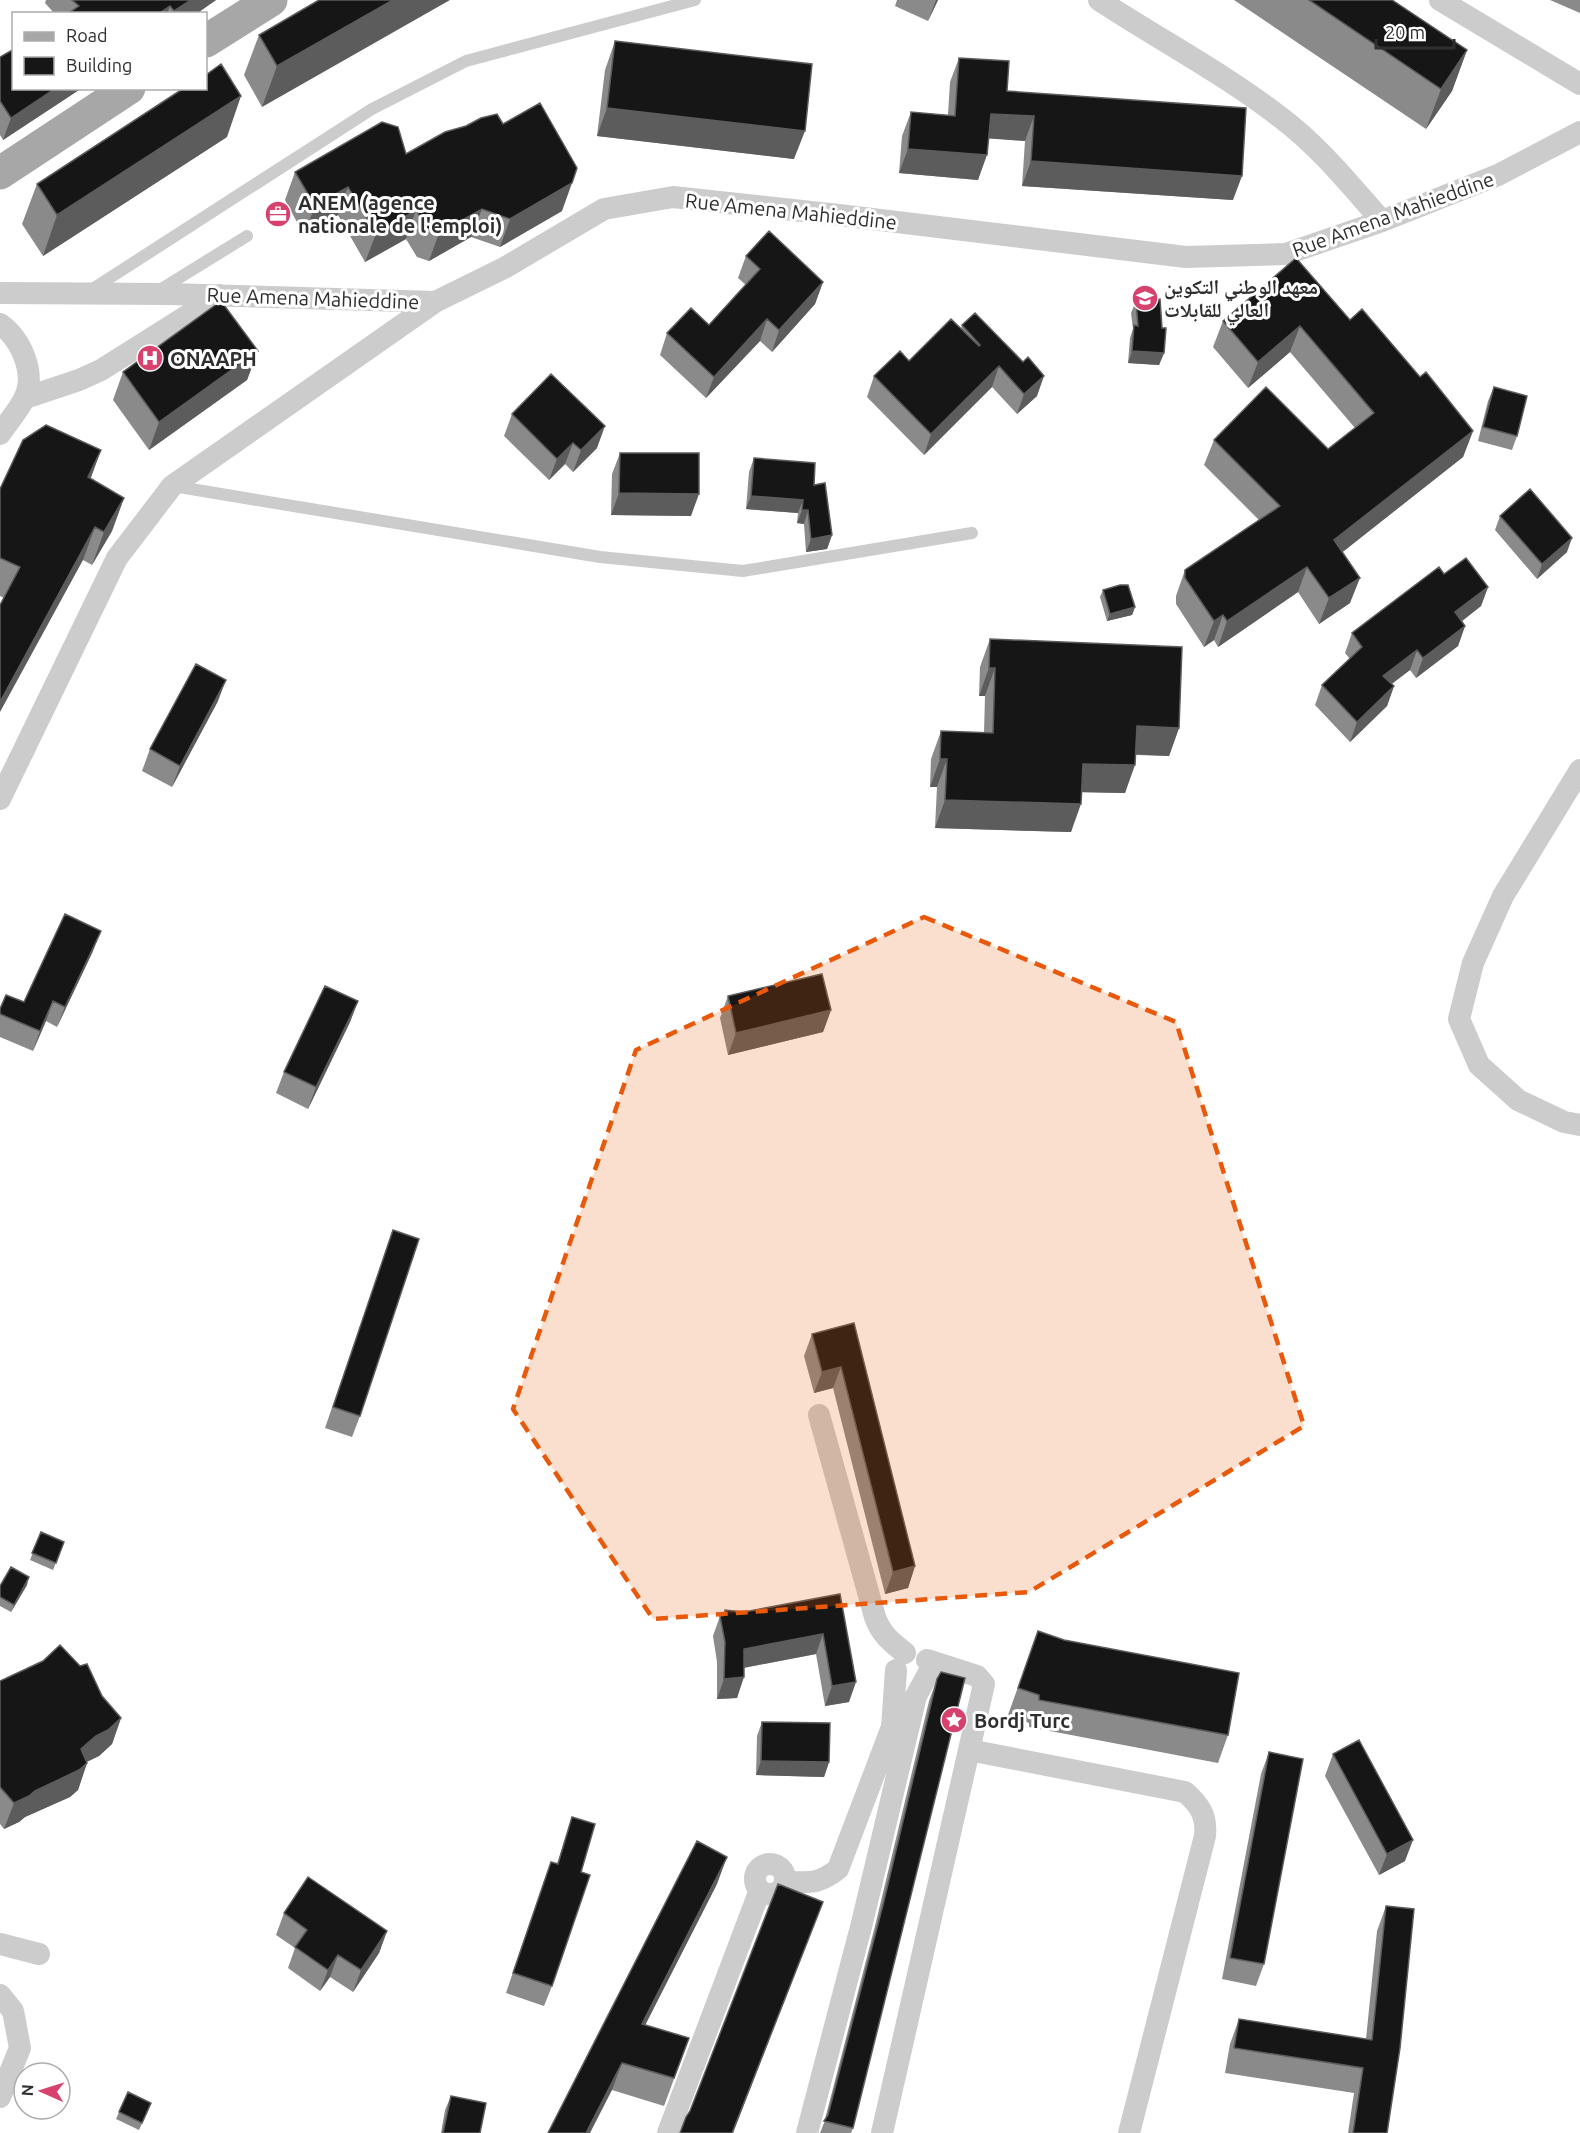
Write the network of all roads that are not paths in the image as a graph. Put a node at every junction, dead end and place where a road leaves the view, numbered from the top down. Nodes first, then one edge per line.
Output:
1 (271, 0) edge
2 (695, 0) edge
3 (1100, 0) edge
4 (1440, 0) edge
5 (207, 40) edge
6 (1580, 84) edge
7 (126, 90) edge
8 (1580, 132) edge
9 (0, 173) edge
10 (1382, 221) junction
11 (246, 237) dead end
12 (0, 293) edge
13 (153, 294) junction
14 (84, 295) junction
15 (220, 295) junction
16 (435, 302) junction
17 (0, 324) edge
18 (25, 356) junction
19 (72, 382) junction
20 (25, 398) junction
21 (0, 434) edge
22 (172, 486) junction
23 (972, 533) dead end
24 (1580, 770) edge
25 (0, 800) edge
26 (1580, 1125) edge
27 (819, 1415) dead end
28 (901, 1661) junction
29 (928, 1667) junction
30 (969, 1750) junction
31 (0, 1944) edge
32 (39, 1954) dead end
33 (0, 1995) edge
34 (0, 2097) edge
35 (668, 2133) edge
36 (807, 2133) edge
37 (882, 2133) edge
38 (1129, 2133) edge

1 - 5 main road
2 - 14 lane
3 - 10 street
4 - 6 street
7 - 9 main road
8 - 10 street, Rue Amena Mahieddine
10 - 16 street, Rue Amena Mahieddine
11 - 13 lane
12 - 14 street, Rue Amena Mahieddine
13 - 14 street, Rue Amena Mahieddine
13 - 15 street, Rue Amena Mahieddine
15 - 16 street, Rue Amena Mahieddine
15 - 19 street
16 - 22 street
17 - 18 street
18 - 19 street
18 - 20 street
19 - 20 street
20 - 21 street
22 - 23 lane
22 - 25 street
24 - 26 street
27 - 28 street
28 - 29 street
28 - 29 street
28 - 35 street
29 - 30 street
29 - 36 street
30 - 37 street
30 - 38 street
31 - 32 street
33 - 34 street

